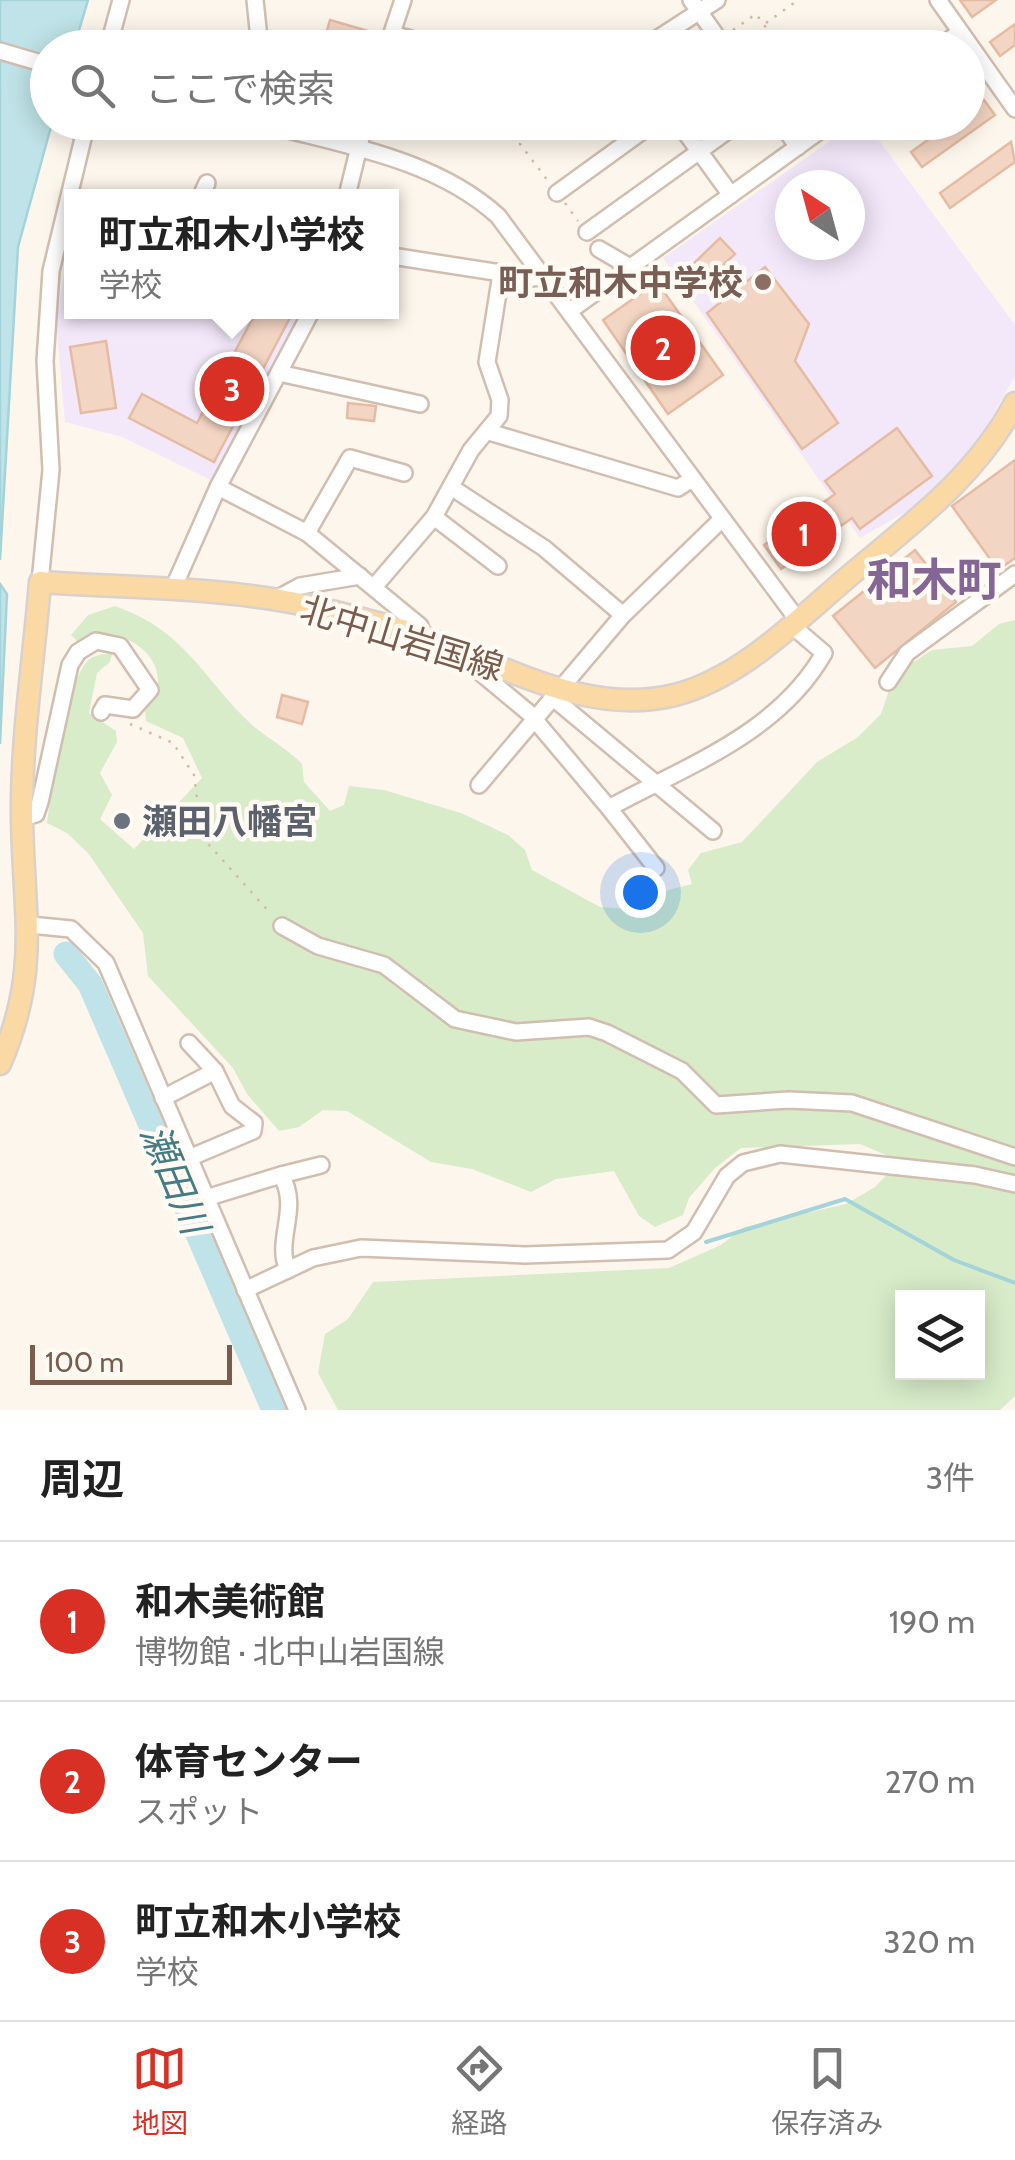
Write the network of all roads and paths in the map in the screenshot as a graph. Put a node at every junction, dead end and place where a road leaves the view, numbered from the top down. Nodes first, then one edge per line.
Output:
1 (121, 0) edge
2 (255, 0) edge
3 (404, 0) edge
4 (717, 0) edge
5 (798, 0) edge
6 (938, 0) edge
7 (695, 6) edge
8 (764, 24) junction
9 (113, 30) edge
10 (258, 30) edge
11 (394, 30) edge
12 (665, 30) edge
13 (713, 30) edge
14 (737, 30) edge
15 (768, 30) edge
16 (959, 30) edge
17 (0, 51) edge
18 (30, 60) edge
19 (985, 67) edge
20 (1015, 109) edge
21 (83, 140) edge
22 (323, 140) edge
23 (361, 140) edge
24 (631, 140) edge
25 (691, 140) edge
26 (717, 140) edge
27 (794, 140) edge
28 (806, 140) edge
29 (798, 146) junction
30 (359, 150) junction
31 (700, 153) junction
32 (71, 189) edge
33 (349, 189) edge
34 (557, 193) dead end
35 (731, 195) junction
36 (64, 217) edge
37 (586, 232) dead end
38 (599, 249) dead end
39 (399, 257) edge
40 (630, 267) junction
41 (501, 274) junction
42 (545, 276) junction
43 (570, 310) junction
44 (308, 319) edge
45 (278, 373) junction
46 (420, 404) dead end
47 (1012, 415) edge
48 (488, 432) junction
49 (404, 473) dead end
50 (692, 479) junction
51 (218, 487) junction
52 (451, 487) junction
53 (434, 517) junction
54 (722, 519) junction
55 (306, 533) junction
56 (498, 566) dead end
57 (1015, 574) edge
58 (360, 576) junction
59 (40, 582) junction
60 (374, 588) junction
61 (172, 590) junction
62 (276, 600) junction
63 (623, 614) junction
64 (797, 619) junction
65 (422, 637) junction
66 (480, 659) junction
67 (888, 682) dead end
68 (555, 693) junction
69 (101, 712) dead end
70 (534, 719) junction
71 (163, 736) dead end
72 (658, 782) junction
73 (479, 785) dead end
74 (609, 808) junction
75 (22, 818) junction
76 (714, 830) dead end
77 (656, 868) dead end
78 (30, 925) junction
79 (282, 926) joint
80 (189, 1043) dead end
81 (0, 1064) edge
82 (216, 1071) junction
83 (163, 1098) junction
84 (1015, 1157) edge
85 (189, 1158) junction
86 (321, 1165) dead end
87 (281, 1176) junction
88 (1015, 1184) edge
89 (206, 1198) junction
90 (288, 1270) junction
91 (245, 1290) junction
92 (296, 1410) edge

1 - 9 street
2 - 10 street
3 - 11 street
4 - 7 street
5 - 8 path
6 - 16 street
7 - 12 street
7 - 13 street
8 - 14 path
8 - 15 path
17 - 18 street
19 - 20 street
21 - 32 street
22 - 30 street
23 - 30 street
24 - 34 street
25 - 31 street
26 - 31 street
27 - 29 street
28 - 29 street
29 - 35 street
30 - 33 street
30 - 42 street
31 - 35 street
31 - 37 street
35 - 40 street
36 - 59 street
38 - 40 street
39 - 41 street
40 - 43 street
41 - 42 street
41 - 48 street
42 - 43 street
43 - 50 street
44 - 45 street
45 - 46 street
45 - 51 street
47 - 64 main road, 北中山岩国線
48 - 50 street
48 - 52 street
49 - 55 street
50 - 54 street
51 - 55 street
51 - 61 street
52 - 53 street
52 - 63 street
53 - 56 street
53 - 60 street
54 - 63 street
54 - 64 street
55 - 58 street
57 - 67 street
58 - 60 street
58 - 62 street
59 - 61 main road, 北中山岩国線
59 - 75 main road
60 - 65 street
61 - 62 main road, 北中山岩国線
62 - 65 main road, 北中山岩国線
63 - 68 street
64 - 68 main road, 北中山岩国線
64 - 72 street
65 - 66 main road, 北中山岩国線
66 - 68 main road, 北中山岩国線
66 - 70 street
68 - 70 street
68 - 72 street
69 - 75 street
70 - 73 street
70 - 74 street
71 - 79 path
72 - 74 street
72 - 76 street
74 - 77 street
75 - 78 main road
78 - 81 main road
78 - 83 street
79 - 84 street
80 - 82 street
82 - 83 street
82 - 85 street
83 - 85 street
85 - 89 street
86 - 87 street
87 - 89 street
87 - 90 street
88 - 90 street
89 - 91 street
90 - 91 street
91 - 92 street

